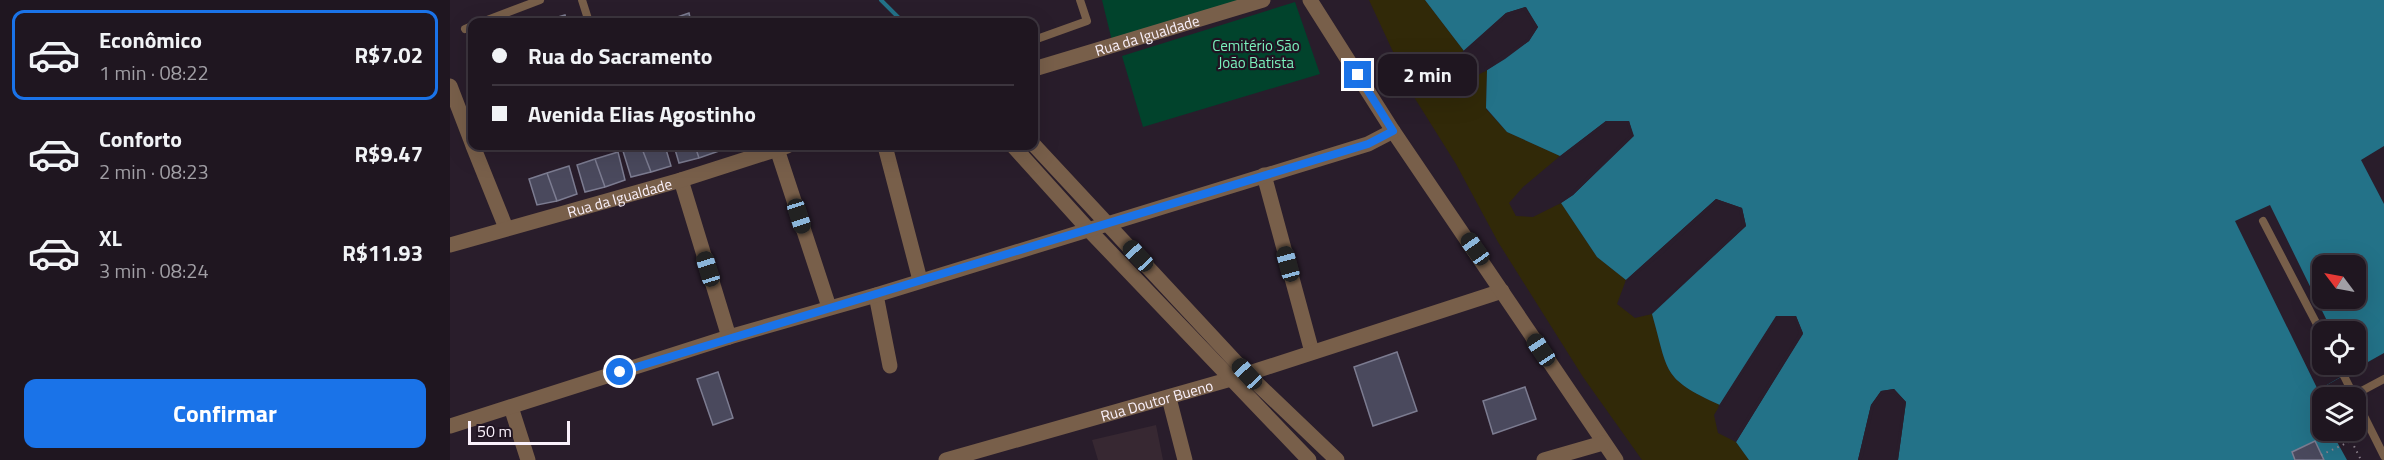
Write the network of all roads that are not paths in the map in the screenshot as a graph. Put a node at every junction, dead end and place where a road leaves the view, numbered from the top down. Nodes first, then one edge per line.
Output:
1 (540, 0) edge
2 (582, 0) edge
3 (1080, 0) edge
4 (1263, 0) edge
5 (1310, 0) edge
6 (493, 18) edge
7 (589, 18) edge
8 (1038, 39) edge
9 (1038, 68) edge
10 (451, 90) edge
11 (1393, 131) junction
12 (468, 132) edge
13 (1038, 149) edge
14 (475, 150) edge
15 (773, 150) edge
16 (783, 150) edge
17 (886, 150) edge
18 (1017, 150) edge
19 (1264, 175) junction
20 (681, 180) junction
21 (2263, 221) dead end
22 (1107, 222) junction
23 (506, 228) junction
24 (1088, 229) junction
25 (450, 245) edge
26 (920, 280) junction
27 (1502, 291) junction
28 (876, 295) junction
29 (829, 307) junction
30 (2315, 321) edge
31 (729, 337) junction
32 (1312, 352) junction
33 (890, 366) dead end
34 (1247, 374) junction
35 (2384, 379) edge
36 (1231, 380) junction
37 (2366, 390) edge
38 (1168, 398) junction
39 (511, 407) junction
40 (2366, 421) edge
41 (450, 426) edge
42 (1603, 443) junction
43 (2384, 456) edge
44 (528, 460) edge
45 (946, 460) edge
46 (1185, 460) edge
47 (1309, 460) edge
48 (1336, 460) edge
49 (1544, 460) edge
50 (1616, 460) edge

1 - 6 lane
2 - 7 lane
3 - 8 lane
4 - 9 street, Rua da Igualdade
5 - 11 street
10 - 12 street
11 - 19 street
11 - 27 street
13 - 22 street
14 - 23 street
15 - 20 street, Rua da Igualdade
16 - 29 street
17 - 26 street
18 - 24 street
19 - 22 street
19 - 32 street
20 - 23 street, Rua da Igualdade
20 - 31 street
21 - 30 lane
22 - 24 street
22 - 34 street
23 - 25 street, Rua da Igualdade
24 - 26 street
24 - 36 street
26 - 28 street
27 - 32 street, Rua Doutor Bueno
27 - 42 street
28 - 29 street
28 - 33 street
29 - 31 street
31 - 39 street
32 - 34 street, Rua Doutor Bueno
34 - 36 street, Rua Doutor Bueno
34 - 48 street
35 - 37 lane
36 - 38 street, Rua Doutor Bueno
36 - 47 street
38 - 45 street, Rua Doutor Bueno
38 - 46 street
39 - 41 street
39 - 44 street
40 - 43 lane
42 - 49 street
42 - 50 street

